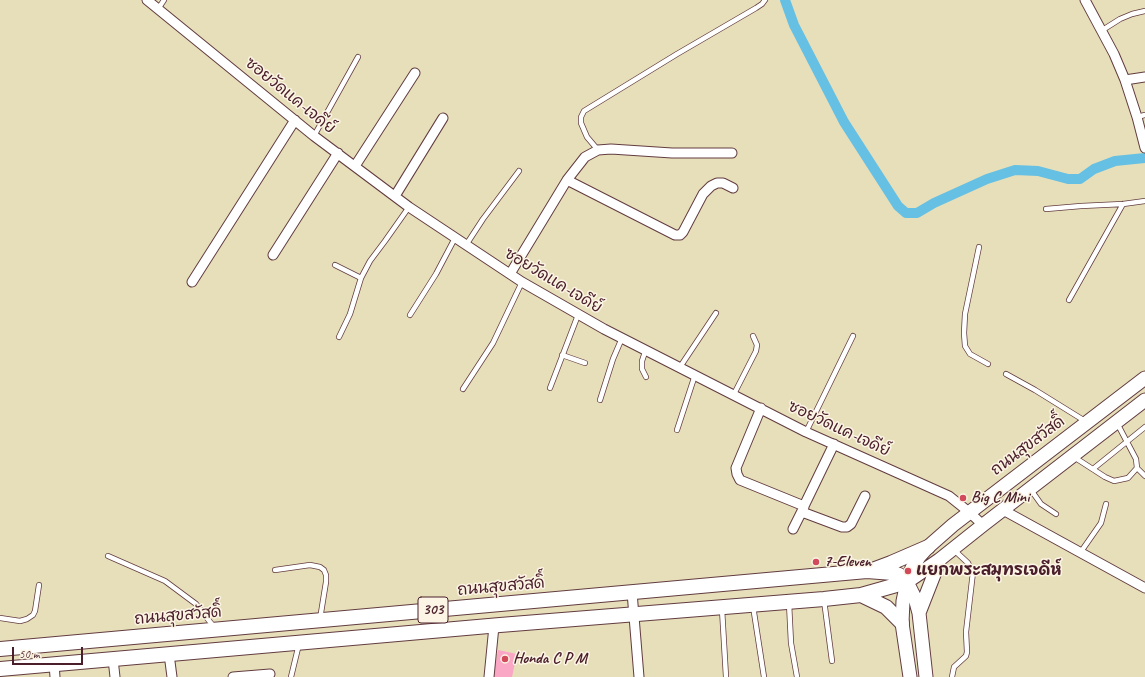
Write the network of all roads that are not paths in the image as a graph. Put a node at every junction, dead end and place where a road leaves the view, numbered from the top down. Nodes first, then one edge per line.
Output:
1 (147, 0) edge
2 (164, 0) edge
3 (765, 0) edge
4 (1085, 0) edge
5 (158, 9) junction
6 (1145, 11) edge
7 (1101, 31) junction
8 (358, 57) dead end
9 (415, 72) dead end
10 (1145, 77) edge
11 (1126, 80) junction
12 (1141, 116) edge
13 (443, 118) dead end
14 (295, 120) junction
15 (314, 136) junction
16 (1145, 148) edge
17 (598, 150) junction
18 (338, 153) junction
19 (732, 153) dead end
20 (355, 166) junction
21 (519, 171) dead end
22 (567, 180) junction
23 (733, 188) dead end
24 (395, 196) junction
25 (1145, 201) edge
26 (1123, 204) junction
27 (409, 207) junction
28 (1046, 209) dead end
29 (455, 238) junction
30 (466, 245) junction
31 (979, 247) dead end
32 (273, 255) dead end
33 (335, 265) dead end
34 (510, 274) junction
35 (360, 278) junction
36 (192, 282) dead end
37 (522, 282) junction
38 (1069, 300) dead end
39 (716, 313) dead end
40 (410, 315) dead end
41 (578, 315) junction
42 (753, 336) dead end
43 (853, 336) dead end
44 (339, 337) dead end
45 (622, 338) junction
46 (646, 350) junction
47 (562, 355) junction
48 (585, 363) dead end
49 (988, 364) dead end
50 (680, 367) junction
51 (695, 374) junction
52 (1006, 374) dead end
53 (646, 377) dead end
54 (1145, 378) edge
55 (550, 388) dead end
56 (463, 389) dead end
57 (734, 394) junction
58 (600, 400) dead end
59 (1144, 402) edge
60 (761, 408) junction
61 (1087, 422) junction
62 (1116, 422) junction
63 (1145, 427) edge
64 (677, 430) dead end
65 (806, 432) junction
66 (1127, 442) junction
67 (834, 444) junction
68 (1072, 456) junction
69 (1137, 468) junction
70 (1093, 469) junction
71 (1145, 476) edge
72 (1030, 488) junction
73 (865, 496) dead end
74 (1106, 504) dead end
75 (803, 509) junction
76 (1003, 510) junction
77 (969, 512) junction
78 (1056, 514) dead end
79 (982, 525) junction
80 (793, 529) dead end
81 (928, 547) junction
82 (953, 549) junction
83 (1080, 553) junction
84 (108, 556) dead end
85 (940, 560) junction
86 (275, 570) dead end
87 (867, 571) junction
88 (906, 582) junction
89 (39, 584) dead end
90 (1145, 588) edge
91 (632, 592) junction
92 (861, 595) junction
93 (824, 599) junction
94 (788, 602) junction
95 (753, 604) junction
96 (722, 607) junction
97 (918, 613) junction
98 (634, 614) junction
99 (0, 618) edge
100 (320, 620) junction
101 (902, 623) junction
102 (494, 626) junction
103 (216, 629) junction
104 (299, 643) junction
105 (0, 649) edge
106 (169, 654) junction
107 (113, 659) junction
108 (832, 661) dead end
109 (4, 670) edge
110 (54, 671) edge
111 (270, 674) dead end
112 (115, 677) edge
113 (172, 677) edge
114 (233, 677) edge
115 (291, 677) edge
116 (489, 677) edge
117 (639, 677) edge
118 (726, 677) edge
119 (764, 677) edge
120 (797, 677) edge
121 (910, 677) edge
122 (926, 677) edge
123 (952, 677) edge

1 - 5 street, ซอยวัดแค-เจดีย์
2 - 5 lane
3 - 17 lane
4 - 7 street
5 - 14 street, ซอยวัดแค-เจดีย์
6 - 7 lane
7 - 11 street
8 - 15 lane
9 - 20 street
10 - 11 street
11 - 12 street
12 - 16 street
13 - 24 street
14 - 15 street, ซอยวัดแค-เจดีย์
14 - 36 street
15 - 18 street, ซอยวัดแค-เจดีย์
17 - 19 street
17 - 22 street
18 - 20 street, ซอยวัดแค-เจดีย์
18 - 32 street
20 - 24 street, ซอยวัดแค-เจดีย์
21 - 30 lane
22 - 23 street
22 - 34 street
24 - 27 street, ซอยวัดแค-เจดีย์
25 - 26 lane
26 - 28 lane
26 - 38 lane
27 - 29 street, ซอยวัดแค-เจดีย์
27 - 35 lane
29 - 30 street, ซอยวัดแค-เจดีย์
29 - 40 lane
30 - 34 street, ซอยวัดแค-เจดีย์
31 - 49 lane
33 - 35 lane
34 - 37 street, ซอยวัดแค-เจดีย์
35 - 44 lane
37 - 41 street, ซอยวัดแค-เจดีย์
37 - 56 lane
39 - 50 lane
41 - 45 street, ซอยวัดแค-เจดีย์
41 - 47 lane
42 - 57 lane
43 - 65 lane
45 - 46 street, ซอยวัดแค-เจดีย์
45 - 58 lane
46 - 50 street, ซอยวัดแค-เจดีย์
46 - 53 lane
47 - 48 lane
47 - 55 lane
50 - 51 street, ซอยวัดแค-เจดีย์
51 - 57 street, ซอยวัดแค-เจดีย์
51 - 64 lane
52 - 61 lane
54 - 61 main road, ถนนสุขสวัสดิ์
57 - 60 street, ซอยวัดแค-เจดีย์
59 - 62 main road
60 - 65 street, ซอยวัดแค-เจดีย์
60 - 75 street
61 - 77 main road, ถนนสุขสวัสดิ์
62 - 66 lane
62 - 68 main road
63 - 66 lane
65 - 67 street, ซอยวัดแค-เจดีย์
66 - 69 lane
66 - 70 lane
67 - 75 street
67 - 77 street, ซอยวัดแค-เจดีย์
68 - 70 lane
68 - 72 main road
69 - 70 lane
69 - 71 lane
72 - 76 main road
72 - 78 lane
73 - 75 street
74 - 83 lane
75 - 80 street
76 - 79 main road
76 - 83 street
77 - 79 street, ซอยวัดแค-เจดีย์
77 - 81 main road, ถนนสุขสวัสดิ์
79 - 82 main road
81 - 87 main road
81 - 88 main road, ถนนสุขสวัสดิ์
82 - 85 main road
82 - 123 lane
83 - 90 street
84 - 103 lane
85 - 88 main road
85 - 97 main road
86 - 100 lane
87 - 88 main road, ถนนสุขสวัสดิ์ / 303
87 - 91 main road, ถนนสุขสวัสดิ์ / 303
88 - 92 main road, 303
88 - 97 main road
88 - 101 main road, ถนนสุขสวัสดิ์
89 - 99 lane
91 - 98 street
91 - 100 main road, ถนนสุขสวัสดิ์ / 303
92 - 93 main road, 303
92 - 101 main road
93 - 94 main road, 303
93 - 108 lane
94 - 95 main road, 303
94 - 120 lane
95 - 96 main road, 303
95 - 119 lane
96 - 98 main road, 303
96 - 118 lane
97 - 122 main road
98 - 102 main road, 303
98 - 117 street
100 - 103 main road, ถนนสุขสวัสดิ์ / 303
101 - 121 main road, ถนนสุขสวัสดิ์
102 - 104 main road, 303
102 - 116 street
103 - 105 main road, ถนนสุขสวัสดิ์ / 303
104 - 106 main road, 303
104 - 115 lane
106 - 107 main road, 303
106 - 113 street
107 - 110 main road, 303
107 - 112 street
109 - 110 main road, 303
111 - 114 street

